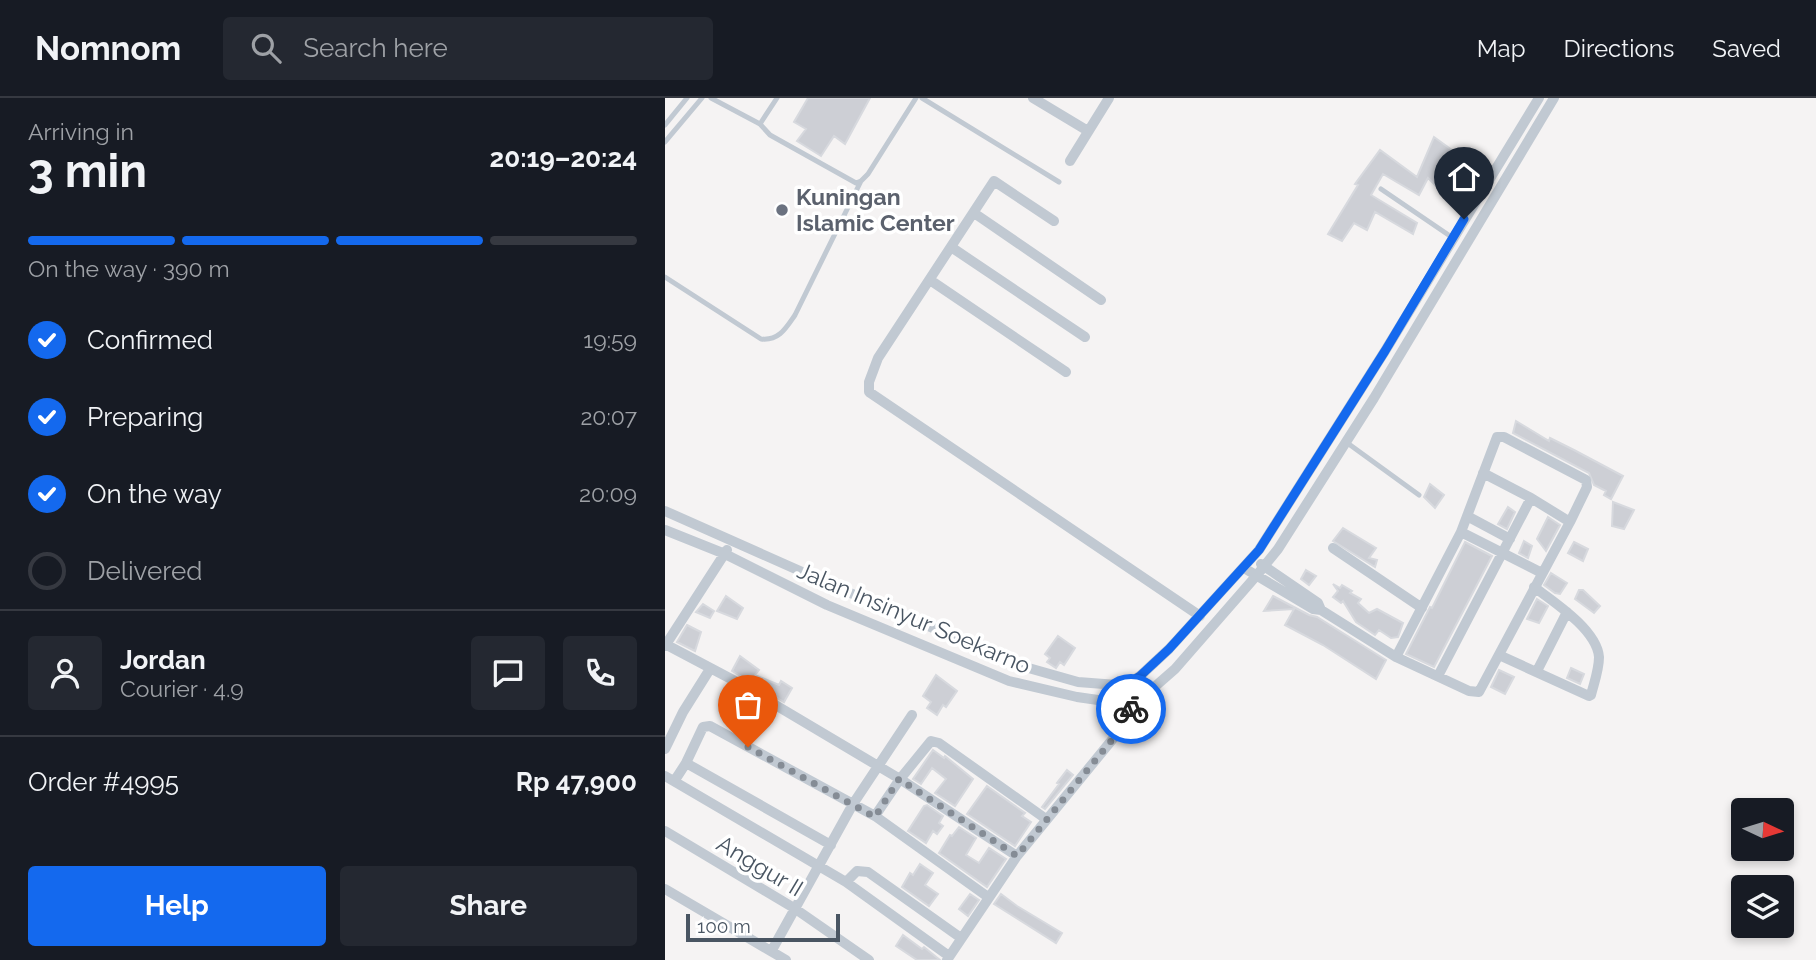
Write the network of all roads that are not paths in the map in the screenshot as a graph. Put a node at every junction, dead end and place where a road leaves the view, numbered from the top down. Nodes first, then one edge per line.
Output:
1 (687, 98) edge
2 (702, 98) edge
3 (711, 98) edge
4 (777, 98) edge
5 (915, 98) edge
6 (922, 98) edge
7 (1033, 98) edge
8 (1108, 98) edge
9 (1539, 98) edge
10 (1554, 98) edge
11 (760, 124) junction
12 (665, 125) edge
13 (1088, 131) junction
14 (665, 142) edge
15 (1070, 161) dead end
16 (861, 181) junction
17 (1059, 182) dead end
18 (1381, 189) dead end
19 (974, 213) junction
20 (1054, 221) dead end
21 (1453, 238) junction
22 (951, 247) junction
23 (665, 277) edge
24 (930, 280) junction
25 (1101, 300) dead end
26 (1085, 337) dead end
27 (1382, 355) junction
28 (1394, 363) junction
29 (1066, 372) dead end
30 (1346, 442) junction
31 (1483, 473) junction
32 (1419, 495) dead end
33 (1531, 498) junction
34 (665, 512) edge
35 (1468, 516) junction
36 (1570, 522) junction
37 (665, 530) edge
38 (1461, 532) junction
39 (1510, 539) junction
40 (731, 541) junction
41 (1333, 548) dead end
42 (1503, 553) junction
43 (725, 554) junction
44 (1253, 558) junction
45 (1265, 566) junction
46 (1244, 568) junction
47 (1542, 573) junction
48 (1257, 575) junction
49 (836, 587) junction
50 (1534, 587) junction
51 (827, 604) junction
52 (1422, 608) junction
53 (1321, 610) junction
54 (1567, 612) junction
55 (1200, 616) junction
56 (665, 645) edge
57 (1499, 655) junction
58 (1396, 656) junction
59 (1016, 663) junction
60 (710, 669) junction
61 (1537, 671) junction
62 (1439, 676) junction
63 (1009, 681) junction
64 (1129, 683) junction
65 (1132, 699) junction
66 (912, 715) dead end
67 (665, 749) edge
68 (686, 763) junction
69 (877, 766) junction
70 (670, 778) edge
71 (899, 779) junction
72 (853, 804) junction
73 (875, 817) junction
74 (1047, 818) junction
75 (665, 831) edge
76 (831, 845) junction
77 (1017, 856) junction
78 (819, 867) junction
79 (846, 882) junction
80 (665, 889) edge
81 (988, 897) junction
82 (795, 908) junction
83 (961, 938) junction
84 (772, 954) edge
85 (948, 958) edge
86 (786, 960) edge
87 (869, 960) edge

1 - 12 lane
2 - 14 lane
3 - 11 lane
4 - 11 lane
5 - 16 lane
6 - 17 lane
7 - 13 street
8 - 13 street
9 - 21 street
10 - 28 street, Jalan Insinyur Soekarno
11 - 16 lane
13 - 15 street
16 - 23 lane
18 - 21 lane
19 - 20 street
19 - 22 street
19 - 25 street
21 - 27 street
22 - 24 street
22 - 26 street
24 - 29 street
24 - 55 street
27 - 28 street
27 - 44 street
28 - 30 street, Jalan Insinyur Soekarno
30 - 32 lane
30 - 45 street, Jalan Insinyur Soekarno
31 - 33 street
31 - 35 street
31 - 36 street
33 - 36 street
33 - 39 street
34 - 40 street, Jalan Insinyur Soekarno
35 - 38 street
35 - 39 street
36 - 47 street
37 - 43 street, Jalan Insinyur Soekarno
38 - 42 street
38 - 52 street
39 - 42 street
40 - 43 street
40 - 49 street, Jalan Insinyur Soekarno
41 - 52 street
42 - 47 street
42 - 62 street
43 - 51 street, Jalan Insinyur Soekarno
43 - 56 street
44 - 45 street
44 - 46 street
45 - 48 street, Jalan Insinyur Soekarno
45 - 53 street
46 - 48 street
46 - 55 street
47 - 50 street
48 - 53 street
48 - 65 street, Jalan Insinyur Soekarno
49 - 51 street
49 - 59 street, Jalan Insinyur Soekarno
50 - 54 street
50 - 57 street
51 - 63 street, Jalan Insinyur Soekarno
52 - 58 street
53 - 58 street
54 - 61 street
54 - 61 street
55 - 64 street
56 - 60 street
57 - 61 street
57 - 62 street
58 - 62 street
59 - 63 street
59 - 64 street, Jalan Insinyur Soekarno
60 - 67 street
60 - 69 street
63 - 65 street, Jalan Insinyur Soekarno
64 - 65 street
65 - 74 street
66 - 69 street
68 - 70 street
68 - 72 street
68 - 76 street
69 - 71 street
69 - 72 street
70 - 78 street
71 - 73 street
71 - 74 street
71 - 77 street
72 - 73 street
72 - 76 street
73 - 81 street
74 - 77 street
75 - 82 street, Anggur II
76 - 78 street
77 - 81 street
78 - 79 street
78 - 82 street
79 - 83 street
79 - 85 street
80 - 84 street
81 - 83 street
82 - 84 street
82 - 87 street, Anggur II
83 - 85 street
84 - 86 street

